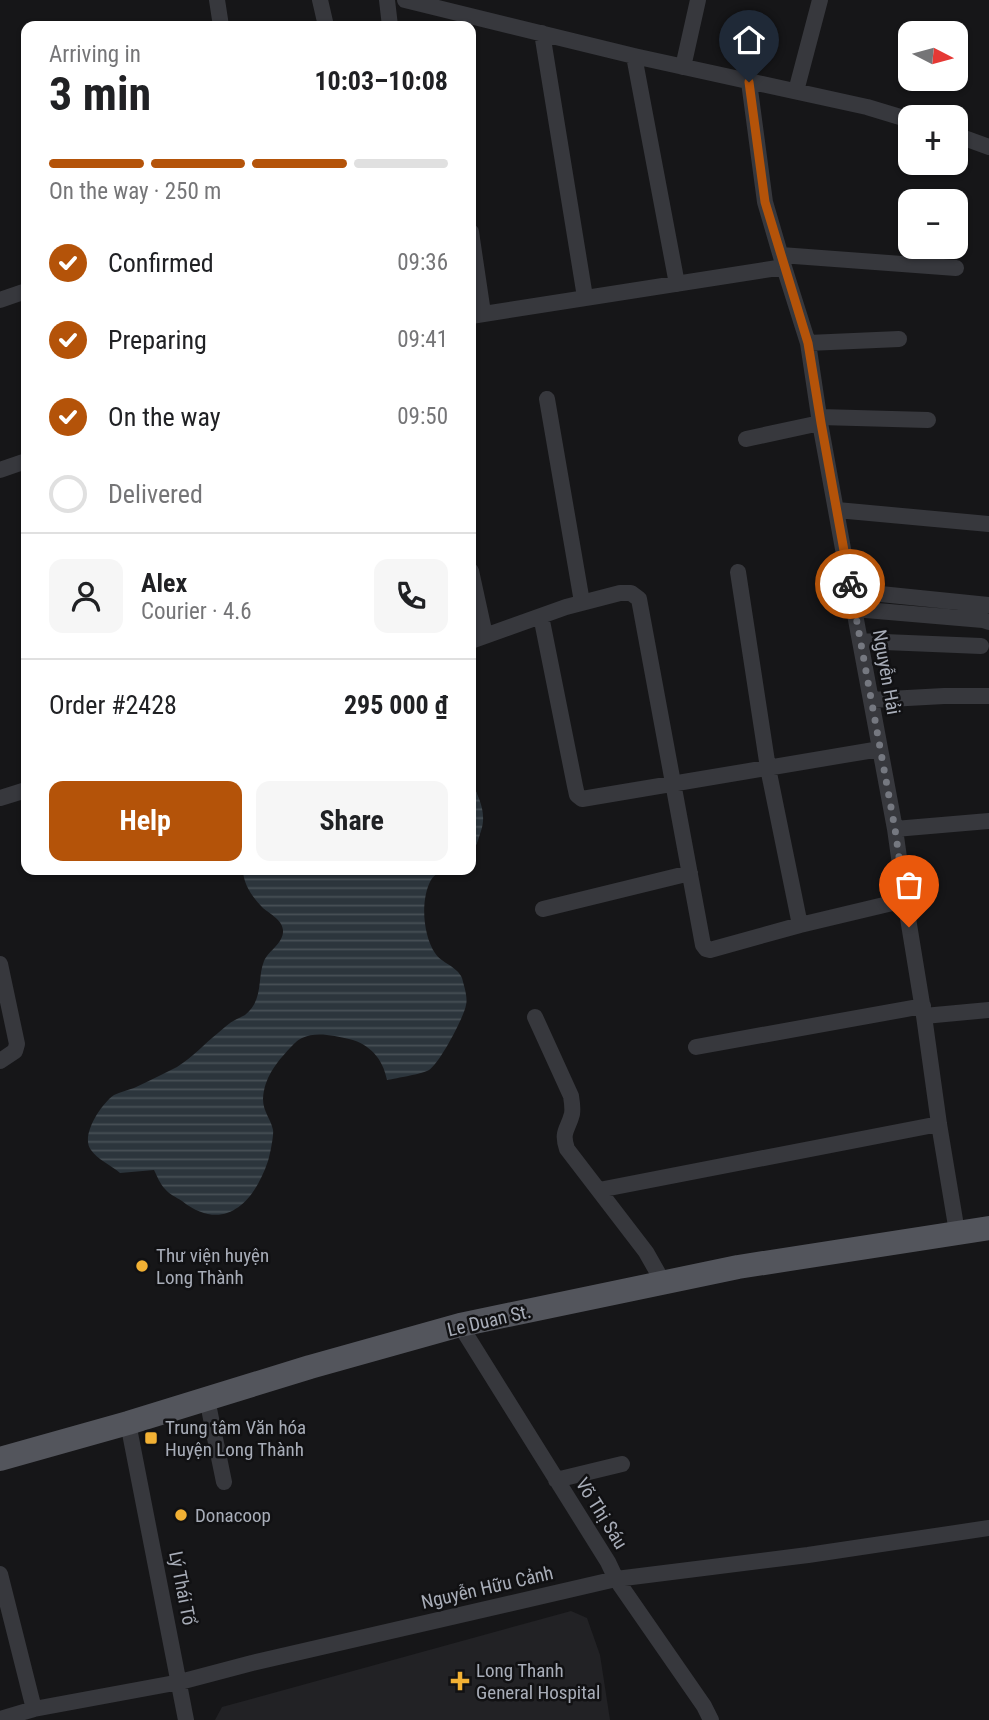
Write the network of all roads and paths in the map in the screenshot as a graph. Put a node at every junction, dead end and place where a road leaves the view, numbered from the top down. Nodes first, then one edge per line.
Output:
1 (217, 0) edge
2 (320, 0) edge
3 (387, 0) edge
4 (405, 0) edge
5 (698, 0) edge
6 (820, 0) edge
7 (221, 21) edge
8 (325, 21) edge
9 (389, 21) edge
10 (542, 33) junction
11 (634, 57) junction
12 (683, 67) junction
13 (749, 82) junction
14 (796, 91) junction
15 (898, 116) edge
16 (968, 139) edge
17 (989, 147) edge
18 (782, 261) junction
19 (957, 268) dead end
20 (677, 284) junction
21 (21, 293) edge
22 (585, 298) junction
23 (0, 300) edge
24 (477, 315) edge
25 (899, 340) dead end
26 (808, 343) junction
27 (547, 399) dead end
28 (820, 420) junction
29 (928, 420) dead end
30 (746, 439) dead end
31 (21, 462) edge
32 (0, 468) edge
33 (837, 510) junction
34 (989, 524) edge
35 (738, 572) dead end
36 (851, 591) junction
37 (582, 603) junction
38 (989, 605) edge
39 (854, 609) junction
40 (541, 616) junction
41 (476, 619) edge
42 (989, 622) edge
43 (478, 638) edge
44 (860, 641) junction
45 (981, 646) dead end
46 (989, 696) edge
47 (871, 700) junction
48 (880, 749) junction
49 (768, 768) junction
50 (673, 785) junction
51 (21, 792) edge
52 (0, 798) edge
53 (989, 821) edge
54 (895, 829) junction
55 (690, 873) junction
56 (905, 900) junction
57 (542, 909) dead end
58 (800, 925) junction
59 (0, 964) edge
60 (989, 1010) edge
61 (924, 1011) junction
62 (535, 1017) dead end
63 (696, 1048) dead end
64 (0, 1060) edge
65 (939, 1124) junction
66 (599, 1190) junction
67 (989, 1228) edge
68 (957, 1232) junction
69 (663, 1282) junction
70 (460, 1325) junction
71 (207, 1399) junction
72 (128, 1423) junction
73 (0, 1459) edge
74 (622, 1464) dead end
75 (556, 1480) junction
76 (224, 1482) dead end
77 (989, 1528) edge
78 (0, 1574) edge
79 (616, 1579) junction
80 (2, 1593) edge
81 (180, 1682) junction
82 (34, 1709) junction
83 (0, 1719) edge
84 (186, 1720) edge
85 (711, 1720) edge

1 - 7 street
2 - 8 street
3 - 9 street
4 - 10 street
5 - 12 street
6 - 14 street
10 - 11 street
10 - 22 street
11 - 12 street
11 - 20 street
12 - 13 street
13 - 14 street
13 - 18 street, Nguyễn Hải
14 - 15 street
16 - 17 street
18 - 19 street
18 - 20 street
18 - 26 street, Nguyễn Hải
20 - 22 street
21 - 23 street
22 - 24 street
25 - 26 street
26 - 28 street, Nguyễn Hải
27 - 37 street
28 - 29 street
28 - 30 street
28 - 33 street, Nguyễn Hải
31 - 32 street
33 - 34 street
33 - 36 street, Nguyễn Hải
35 - 49 street
36 - 38 street
36 - 39 street, Nguyễn Hải
37 - 40 street
37 - 50 street
39 - 42 street
39 - 44 street, Nguyễn Hải
40 - 43 street
40 - 50 street
41 - 43 street
44 - 45 street
44 - 47 street, Nguyễn Hải
46 - 47 street
47 - 48 street, Nguyễn Hải
48 - 49 street
48 - 54 street, Nguyễn Hải
49 - 50 street
49 - 58 street
50 - 55 street
51 - 52 street
53 - 54 street
54 - 56 street, Nguyễn Hải
55 - 57 street
55 - 58 street
56 - 58 street
56 - 61 street, Nguyễn Hải
59 - 64 street
60 - 61 street
61 - 63 street
61 - 65 street, Nguyễn Hải
62 - 66 street
65 - 66 street
65 - 68 street, Nguyễn Hải
66 - 69 street
67 - 68 main road, Le Duan St.
68 - 69 main road, Le Duan St.
69 - 70 main road, Le Duan St.
70 - 71 main road, Le Duan St.
70 - 75 street, Võ Thị Sáu
71 - 72 main road, Le Duan St.
71 - 76 street
72 - 73 main road, Le Duan St.
72 - 81 street, Lý Thái Tổ
74 - 75 street
75 - 79 street, Võ Thị Sáu
77 - 79 street, Nguyễn Hữu Cảnh
78 - 80 street
79 - 81 street, Nguyễn Hữu Cảnh
79 - 85 street, Võ Thị Sáu
80 - 82 street
81 - 82 street, Nguyễn Hữu Cảnh
81 - 84 street, Lý Thái Tổ
82 - 83 street, Nguyễn Hữu Cảnh

